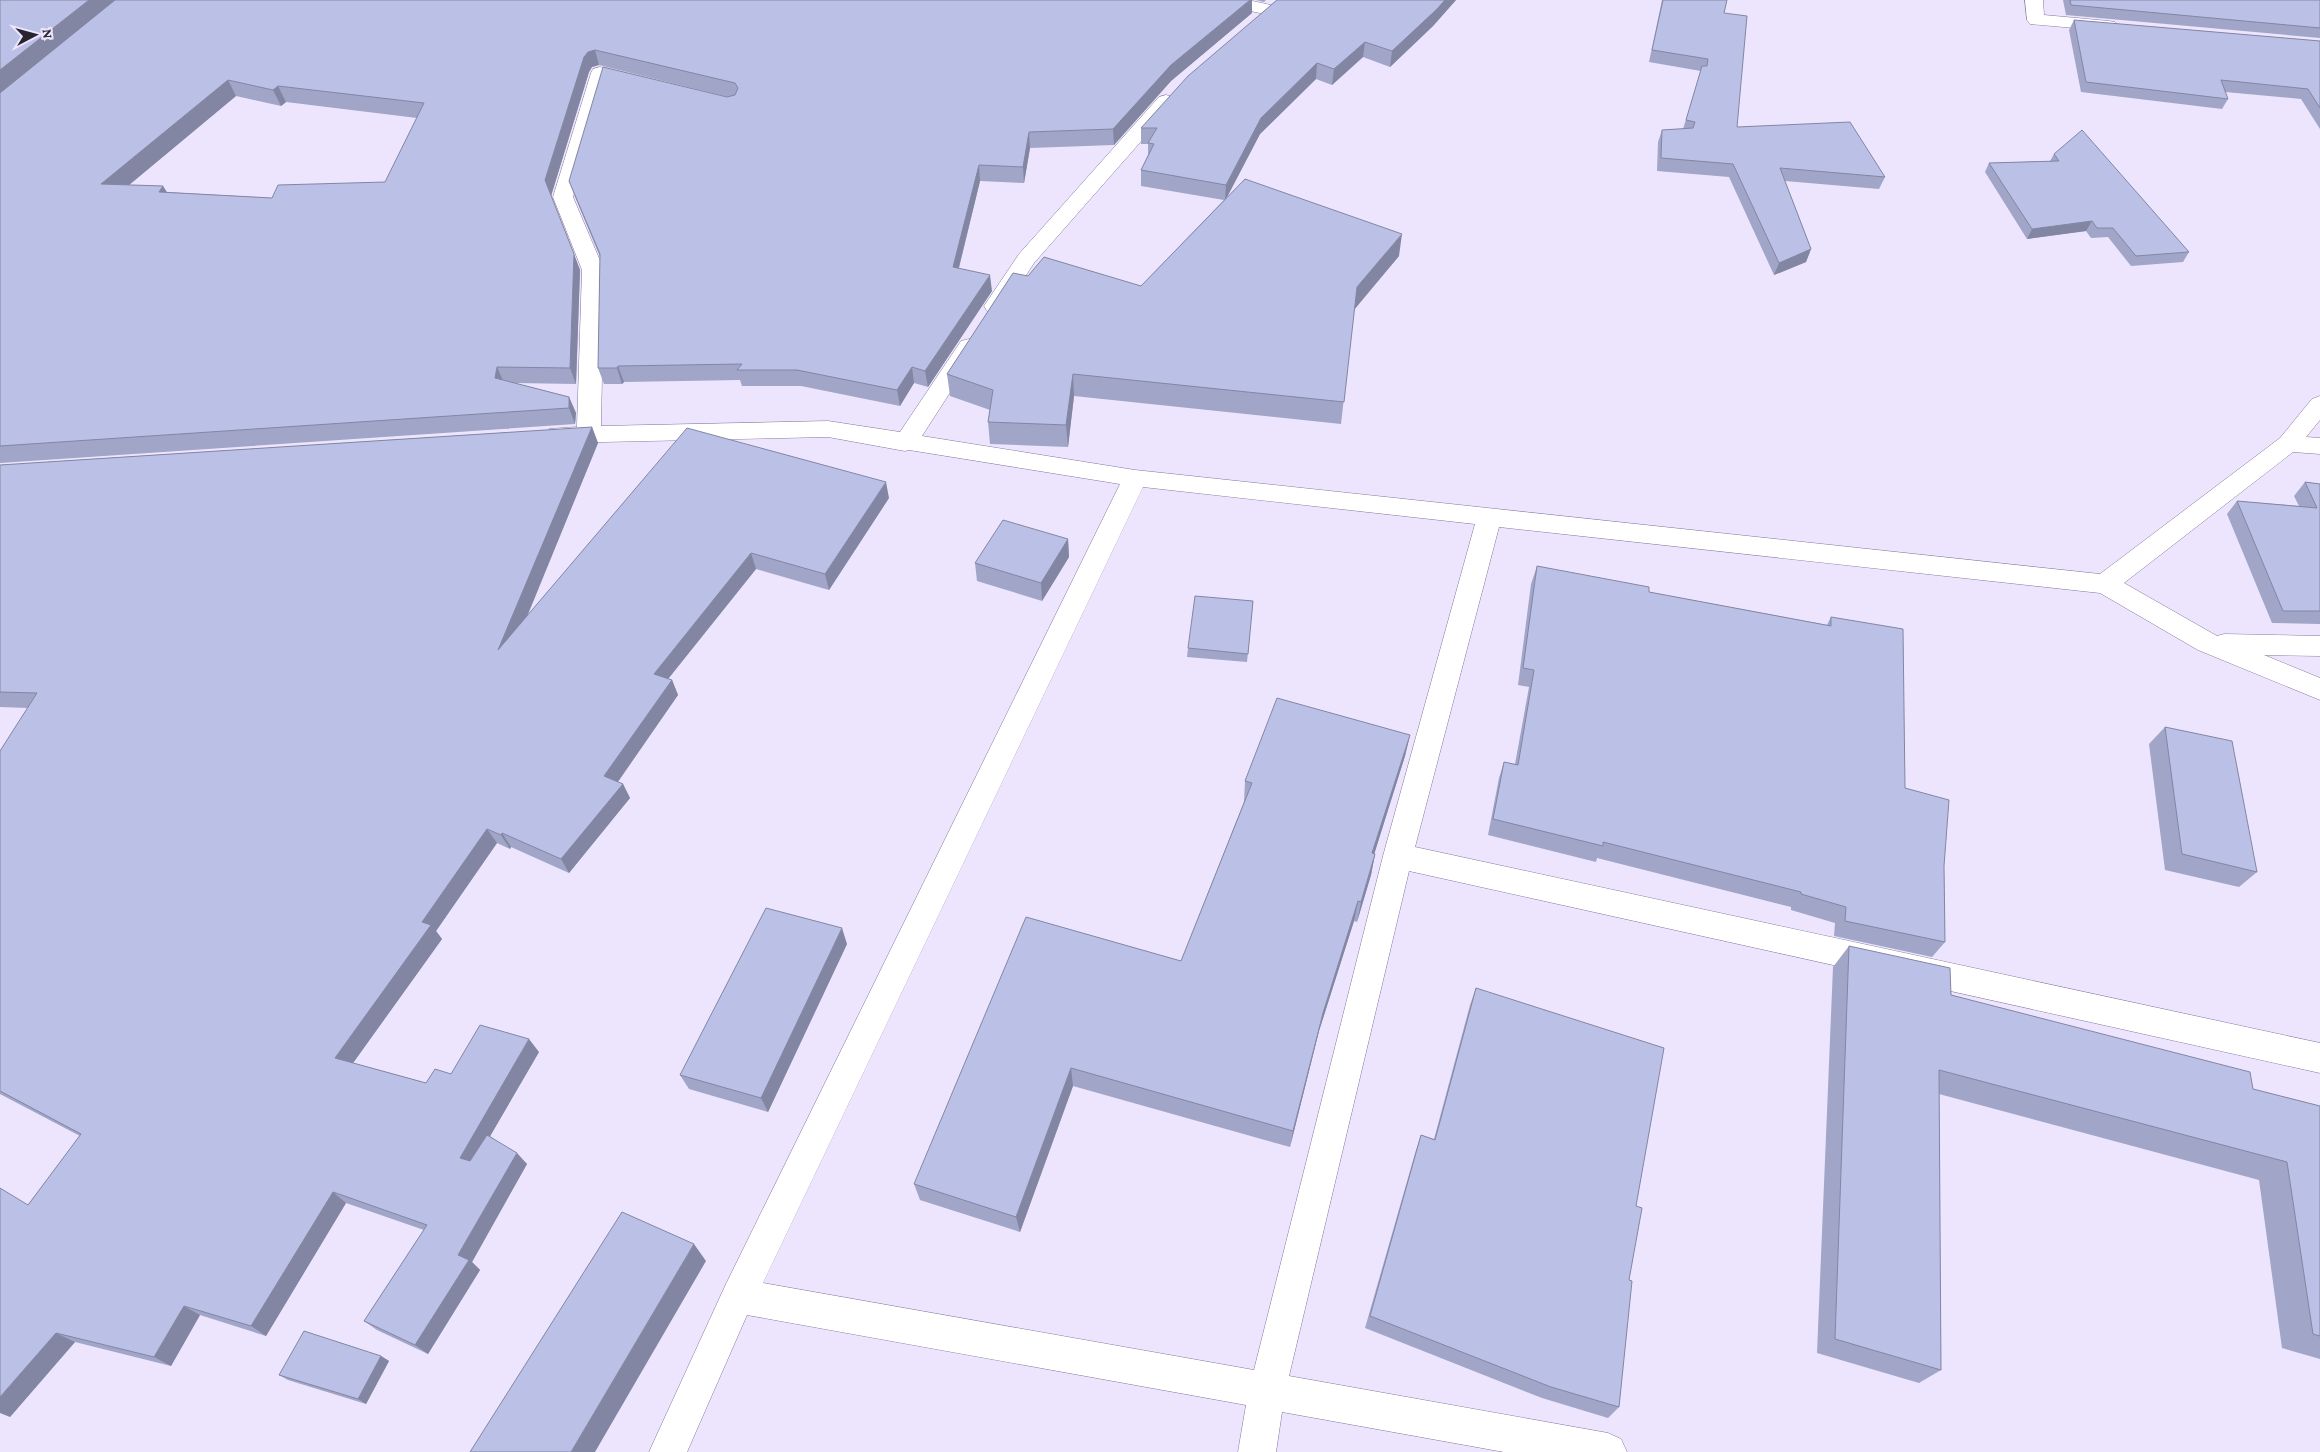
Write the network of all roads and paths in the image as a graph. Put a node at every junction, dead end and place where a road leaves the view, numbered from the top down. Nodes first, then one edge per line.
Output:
1 (1224, 0) edge
2 (2034, 0) edge
3 (1267, 11) edge
4 (2124, 28) edge
5 (1179, 86) edge
6 (656, 87) edge
7 (2320, 404) edge
8 (589, 433) junction
9 (529, 437) edge
10 (905, 443) junction
11 (2288, 444) junction
12 (2320, 446) edge
13 (1135, 478) junction
14 (1489, 516) junction
15 (2104, 584) junction
16 (2208, 643) junction
17 (2320, 646) edge
18 (2320, 689) edge
19 (1398, 856) junction
20 (2320, 1058) edge
21 (738, 1296) junction
22 (1267, 1391) junction
23 (668, 1452) edge
24 (1257, 1452) edge
25 (1608, 1452) edge

1 - 3 street
2 - 4 street
5 - 10 street
6 - 8 street
7 - 11 street
8 - 9 street
8 - 10 street
10 - 13 street
11 - 12 street
11 - 15 street
13 - 14 street
13 - 21 street
14 - 15 street
14 - 19 street
15 - 16 street
16 - 17 street
16 - 18 street
19 - 20 street
19 - 22 street
21 - 22 street
21 - 23 street
22 - 24 street
22 - 25 street

